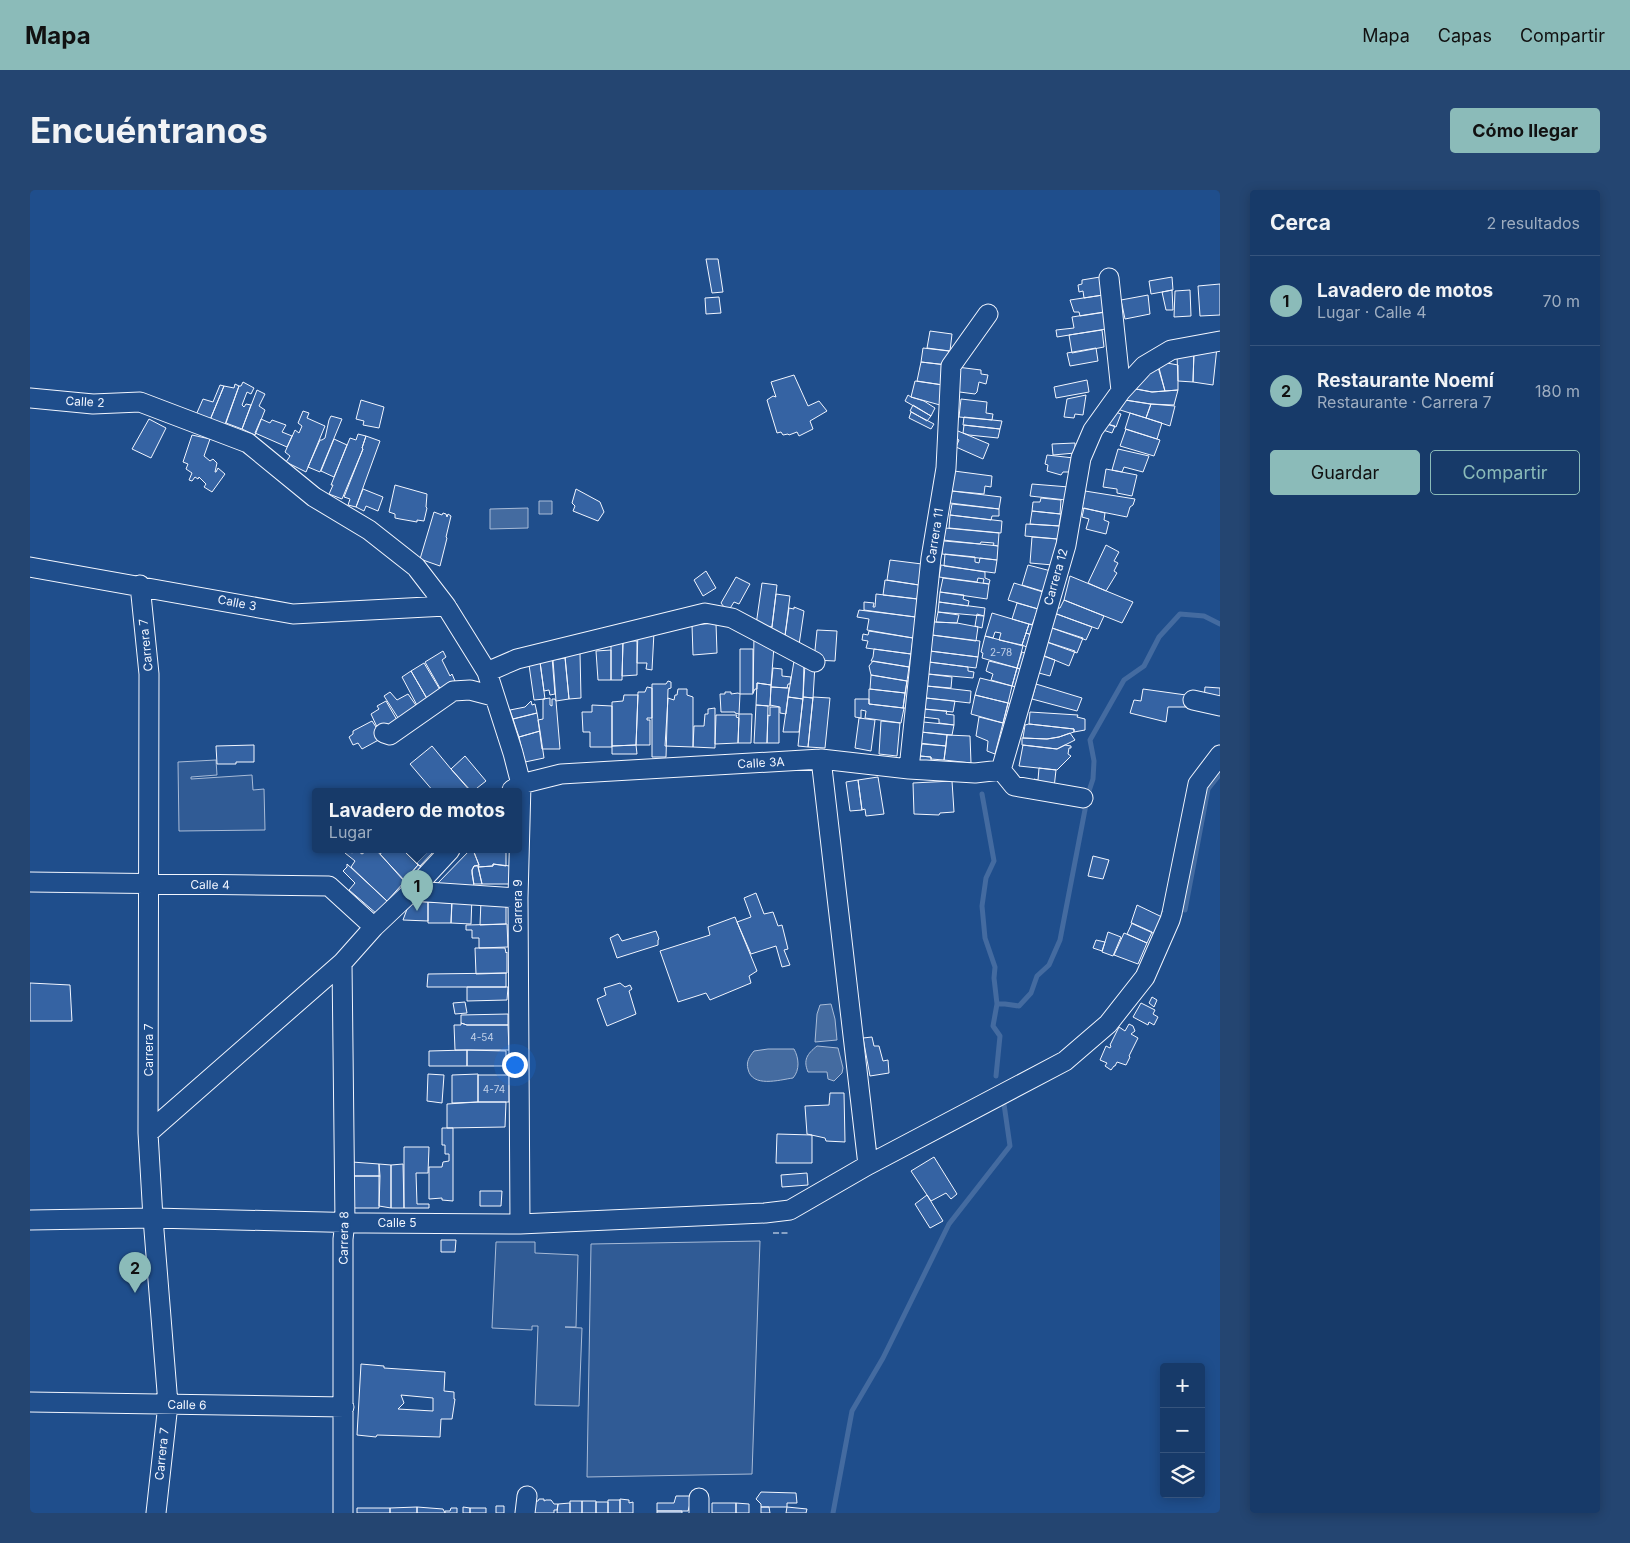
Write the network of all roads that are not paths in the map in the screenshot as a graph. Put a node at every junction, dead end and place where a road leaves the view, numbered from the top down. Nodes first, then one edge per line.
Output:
1 (1109, 278) dead end
2 (988, 314) dead end
3 (1220, 341) edge
4 (1121, 391) junction
5 (30, 398) edge
6 (140, 402) joint
7 (30, 567) edge
8 (140, 585) junction
9 (446, 606) junction
10 (815, 662) dead end
11 (486, 672) junction
12 (493, 696) junction
13 (1193, 700) dead end
14 (1220, 706) edge
15 (384, 733) dead end
16 (1220, 755) edge
17 (821, 759) junction
18 (909, 769) junction
19 (1001, 770) junction
20 (515, 788) edge
21 (1083, 798) dead end
22 (447, 853) edge
23 (517, 853) edge
24 (30, 882) edge
25 (150, 884) junction
26 (412, 891) junction
27 (518, 898) junction
28 (374, 927) junction
29 (342, 963) junction
30 (148, 1132) junction
31 (868, 1165) junction
32 (153, 1218) junction
33 (30, 1220) edge
34 (345, 1222) junction
35 (520, 1224) junction
36 (30, 1402) edge
37 (168, 1404) junction
38 (344, 1407) junction
39 (156, 1513) edge
40 (343, 1513) edge

1 - 4 street
2 - 18 street, Carrera 11
3 - 4 street, Carrera 12
4 - 19 street, Carrera 12
5 - 6 street, Calle 2
6 - 9 street, Carrera 9
7 - 8 street, Calle 3
8 - 9 street, Calle 3
8 - 25 street, Carrera 7
9 - 11 street, Carrera 9
10 - 11 street
11 - 12 street, Carrera 9
12 - 15 street
12 - 20 street, Carrera 9
13 - 14 street
16 - 31 street, Calle 5
17 - 18 street, Calle 3A
17 - 20 street, Calle 3A
17 - 31 street
18 - 19 street, Calle 3A
19 - 21 street
22 - 26 street
23 - 27 street, Carrera 9
24 - 25 street, Calle 4
25 - 28 street, Calle 4
25 - 30 street, Carrera 7
26 - 27 street
26 - 28 street
27 - 35 street, Carrera 9
28 - 29 street
29 - 30 street
29 - 34 street, Carrera 8
30 - 32 street, Carrera 7
31 - 35 street, Calle 5
32 - 33 street, Calle 5
32 - 34 street, Calle 5
32 - 37 street, Carrera 7
34 - 35 street, Calle 5
34 - 38 street, Carrera 8
36 - 37 street, Calle 6
37 - 38 street, Calle 6
37 - 39 street, Carrera 7
38 - 40 street, Carrera 8

